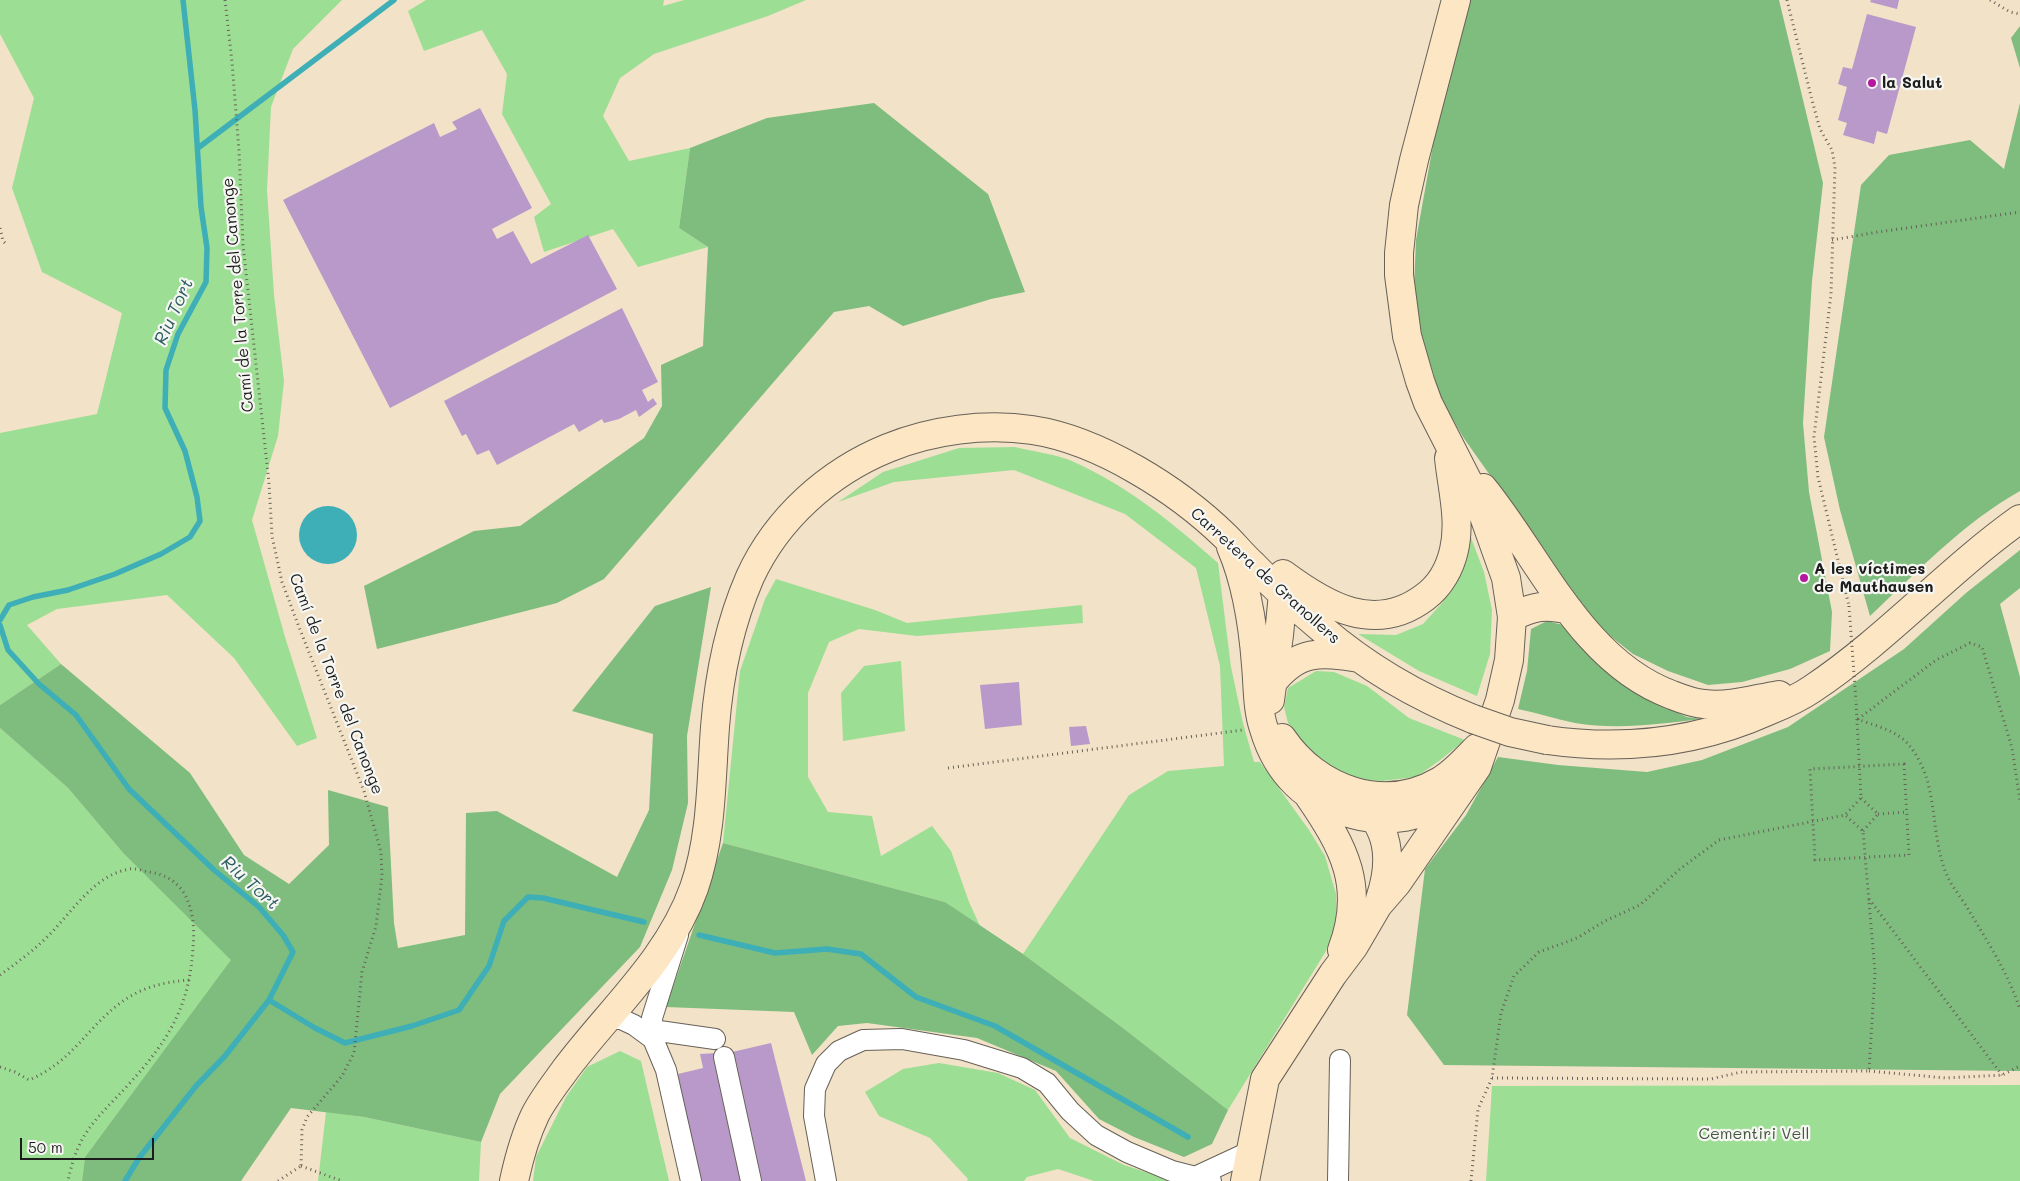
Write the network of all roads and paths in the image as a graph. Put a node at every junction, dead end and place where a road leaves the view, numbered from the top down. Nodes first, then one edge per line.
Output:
1 (225, 0) edge
2 (1456, 0) edge
3 (1787, 0) edge
4 (1990, 0) edge
5 (2020, 14) edge
6 (2020, 212) edge
7 (0, 228) edge
8 (1832, 240) junction
9 (7, 245) dead end
10 (1450, 446) junction
11 (2020, 519) edge
12 (1226, 537) junction
13 (1283, 593) junction
14 (1569, 610) junction
15 (1512, 617) junction
16 (1360, 658) junction
17 (1272, 683) junction
18 (1810, 690) junction
19 (1857, 719) junction
20 (1263, 727) junction
21 (1480, 728) junction
22 (1304, 765) junction
23 (1859, 766) junction
24 (948, 768) dead end
25 (1450, 788) junction
26 (1309, 796) junction
27 (1861, 798) junction
28 (2020, 800) edge
29 (1906, 812) junction
30 (1878, 814) junction
31 (1845, 815) junction
32 (1376, 819) junction
33 (1813, 821) junction
34 (1862, 831) junction
35 (1865, 857) junction
36 (1353, 890) junction
37 (1868, 899) junction
38 (1378, 905) junction
39 (683, 915) junction
40 (1334, 974) junction
41 (0, 975) edge
42 (190, 980) junction
43 (2020, 1010) edge
44 (608, 1018) junction
45 (653, 1035) junction
46 (715, 1039) dead end
47 (724, 1057) dead end
48 (1340, 1060) dead end
49 (2020, 1066) edge
50 (0, 1068) edge
51 (1869, 1070) junction
52 (2002, 1075) junction
53 (1492, 1078) junction
54 (1251, 1151) junction
55 (301, 1166) junction
56 (1203, 1179) edge
57 (68, 1181) edge
58 (278, 1181) edge
59 (342, 1181) edge
60 (514, 1181) edge
61 (691, 1181) edge
62 (751, 1181) edge
63 (826, 1181) edge
64 (1245, 1181) edge
65 (1338, 1181) edge
66 (1471, 1181) edge

1 - 55 path, Camí de la Torre del Canonge
2 - 10 main road
3 - 8 path
4 - 5 path
6 - 8 path
7 - 9 path
8 - 19 path, bridge
10 - 12 main road
10 - 14 main road
10 - 15 main road
11 - 18 main road, Carretera de Granollers
12 - 13 main road, Carretera de Granollers
12 - 20 main road
12 - 39 main road, Carretera de Granollers
13 - 16 main road, Carretera de Granollers
13 - 17 main road
14 - 15 main road
14 - 18 main road
15 - 21 main road
16 - 17 main road
16 - 21 main road, Carretera de Granollers
17 - 22 main road
18 - 21 main road, Carretera de Granollers, bridge
19 - 23 path
19 - 28 path
19 - 43 path
20 - 24 path
20 - 26 main road
21 - 25 main road
22 - 25 main road
22 - 32 main road
23 - 27 path
23 - 29 path
23 - 33 path
25 - 32 main road
25 - 38 main road
26 - 32 main road
26 - 36 main road
27 - 30 path
27 - 31 path
29 - 30 path
29 - 35 path
30 - 34 path
31 - 33 path
31 - 34 path
32 - 36 main road
32 - 38 main road
33 - 35 path
33 - 53 path
34 - 35 path
35 - 37 path
36 - 40 main road
37 - 51 path
37 - 52 path
38 - 40 main road
39 - 44 main road, Carretera de Granollers
39 - 45 street
40 - 54 main road
41 - 42 path
42 - 50 path
42 - 57 path
44 - 45 street
44 - 60 main road, Carretera de Granollers
45 - 46 street
45 - 61 street
47 - 62 street
48 - 65 street
49 - 52 path
51 - 52 path
51 - 53 path
53 - 66 path
54 - 56 street
54 - 64 main road
55 - 58 path
55 - 59 path
56 - 63 street

